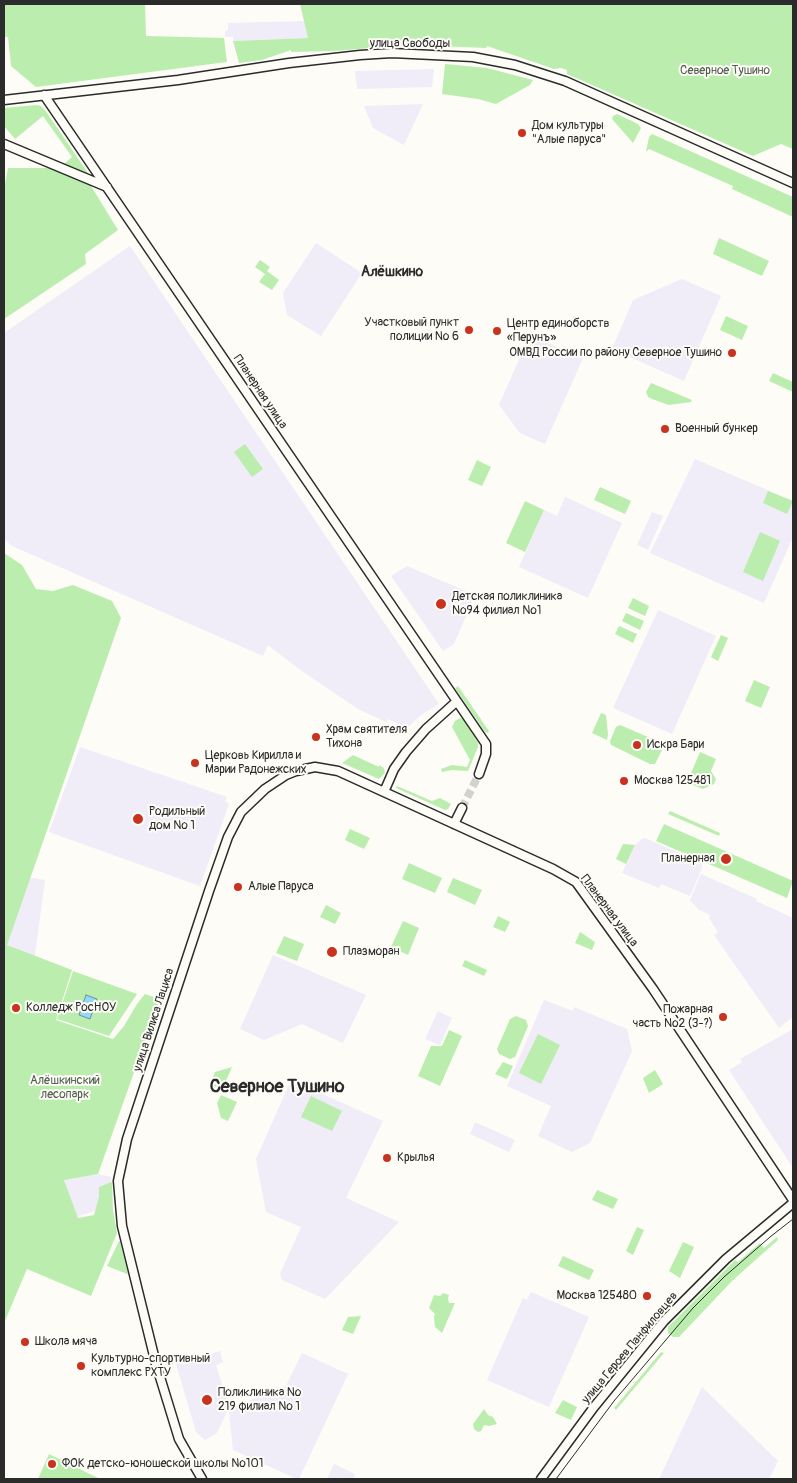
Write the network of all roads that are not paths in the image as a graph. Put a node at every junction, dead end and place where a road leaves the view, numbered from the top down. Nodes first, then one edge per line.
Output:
1 (44, 95) junction
2 (4, 100) edge
3 (4, 144) edge
4 (793, 183) edge
5 (107, 187) junction
6 (456, 702) junction
7 (479, 774) tunnel mouth
8 (384, 792) junction
9 (462, 808) tunnel mouth
10 (454, 824) junction
11 (793, 1202) edge
12 (202, 1479) edge
13 (541, 1479) edge

1 - 2 main road, улица Свободы
1 - 4 main road, улица Свободы
1 - 5 main road, Планерная улица
3 - 5 main road
5 - 6 main road, Планерная улица
6 - 7 main road, Планерная улица
6 - 8 main road
8 - 10 main road, Планерная улица
8 - 12 main road, улица Вилиса Лациса
9 - 10 main road
10 - 11 main road, Планерная улица
11 - 13 main road, улица Героев Панфиловцев

